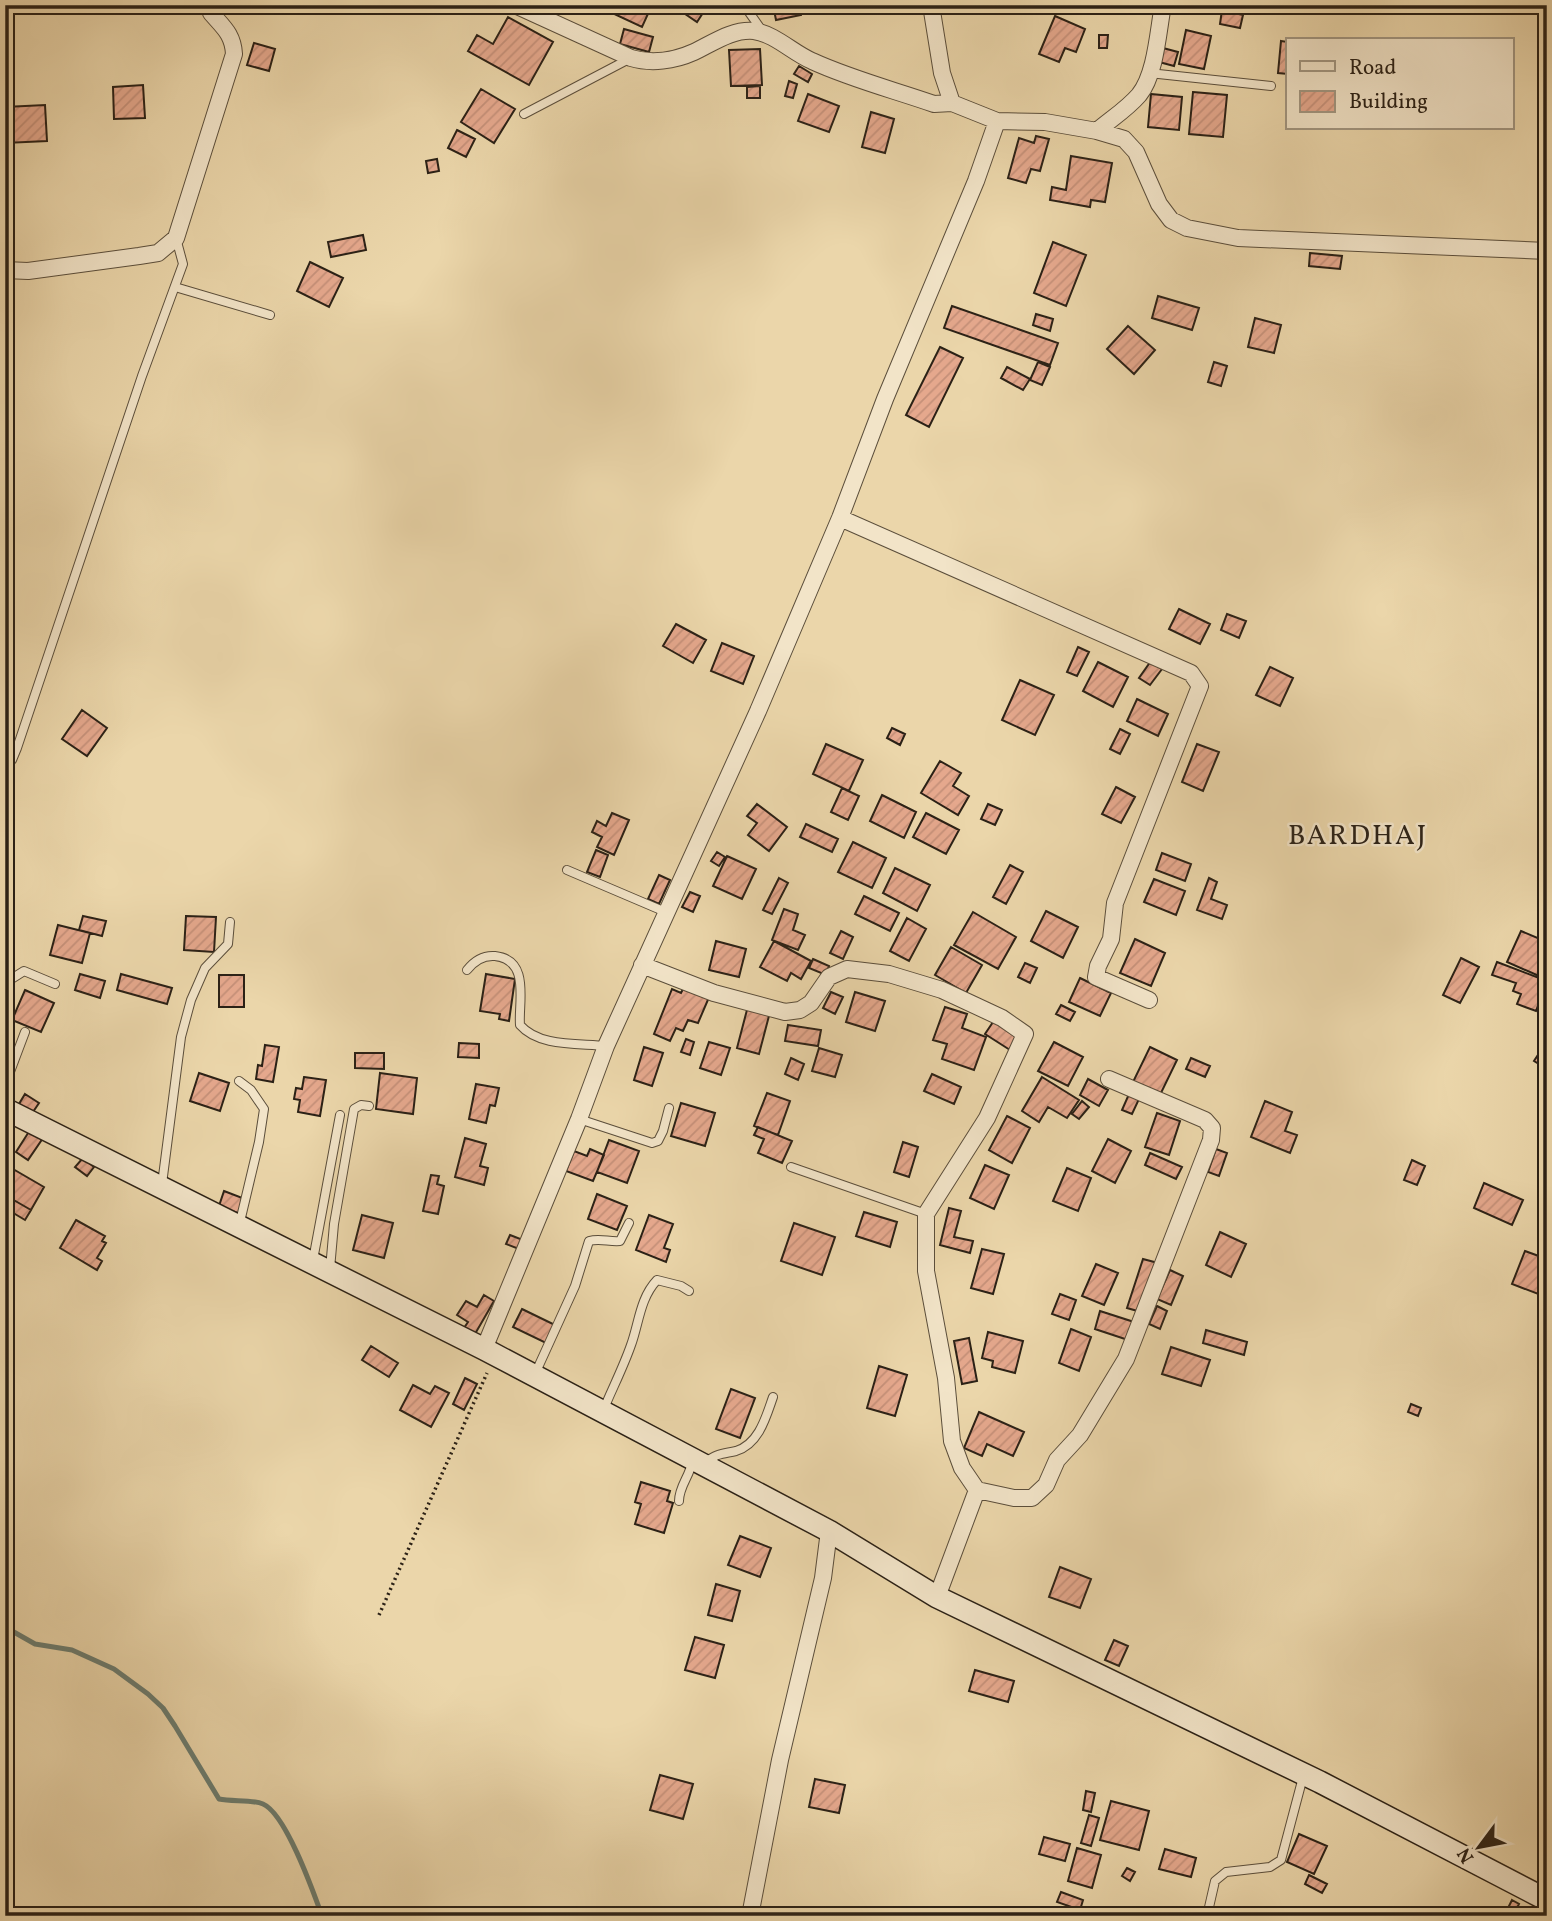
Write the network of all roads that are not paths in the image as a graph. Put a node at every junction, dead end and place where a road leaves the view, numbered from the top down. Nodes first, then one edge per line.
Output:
1 (212, 5) edge
2 (515, 5) edge
3 (744, 5) edge
4 (931, 5) edge
5 (1163, 5) edge
6 (765, 34) junction
7 (631, 58) junction
8 (1149, 73) junction
9 (1271, 86) dead end
10 (952, 103) junction
11 (523, 114) dead end
12 (997, 121) junction
13 (1097, 131) junction
14 (176, 238) junction
15 (1547, 251) edge
16 (5, 270) edge
17 (175, 287) junction
18 (270, 316) dead end
19 (840, 518) junction
20 (5, 766) edge
21 (567, 870) dead end
22 (668, 913) junction
23 (230, 922) dead end
24 (642, 965) junction
25 (467, 970) dead end
26 (5, 983) edge
27 (55, 984) dead end
28 (1149, 1000) dead end
29 (25, 1032) dead end
30 (606, 1046) junction
31 (1110, 1079) dead end
32 (239, 1081) dead end
33 (5, 1085) edge
34 (369, 1106) dead end
35 (669, 1108) dead end
36 (5, 1109) edge
37 (340, 1115) dead end
38 (579, 1119) junction
39 (791, 1167) dead end
40 (161, 1187) junction
41 (926, 1214) junction
42 (629, 1223) dead end
43 (239, 1226) junction
44 (321, 1267) junction
45 (689, 1291) dead end
46 (490, 1352) junction
47 (534, 1377) junction
48 (773, 1397) dead end
49 (603, 1411) junction
50 (698, 1461) junction
51 (977, 1490) junction
52 (678, 1501) dead end
53 (830, 1531) junction
54 (937, 1597) junction
55 (1304, 1774) junction
56 (1547, 1902) edge
57 (750, 1916) edge
58 (1207, 1916) edge
59 (1543, 1916) edge

1 - 14 street
2 - 7 street
3 - 6 lane
4 - 10 street
5 - 8 street
6 - 7 street
6 - 10 street
7 - 11 lane
8 - 9 lane
8 - 13 street
10 - 12 street
12 - 13 street
12 - 19 street
13 - 15 street
14 - 16 street
14 - 17 lane
17 - 18 lane
17 - 20 lane
19 - 22 street
19 - 28 street
21 - 22 lane
22 - 24 street
23 - 40 lane
24 - 30 street
24 - 41 street
25 - 30 lane
26 - 27 lane
29 - 33 lane
30 - 38 street
31 - 51 street
32 - 43 lane
34 - 44 lane
35 - 38 lane
36 - 40 street
37 - 44 lane
38 - 46 street
39 - 41 lane
40 - 43 street
41 - 51 street
42 - 47 lane
43 - 44 street
44 - 46 street
45 - 49 lane
46 - 47 street
47 - 49 street
48 - 50 lane
49 - 50 street
50 - 52 lane
50 - 53 street
51 - 54 street
53 - 54 street
53 - 57 street
54 - 55 street
55 - 56 street
55 - 58 lane
56 - 59 street

